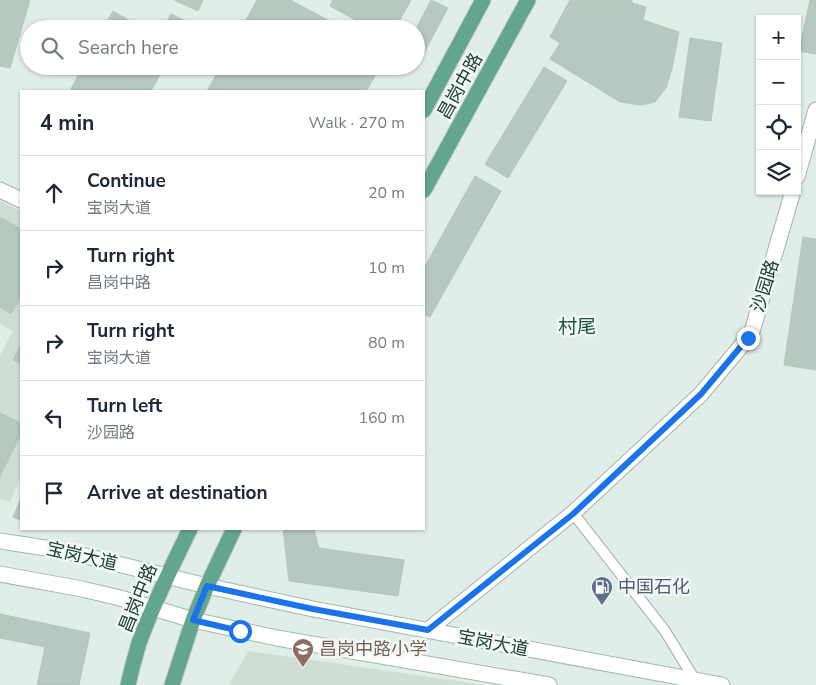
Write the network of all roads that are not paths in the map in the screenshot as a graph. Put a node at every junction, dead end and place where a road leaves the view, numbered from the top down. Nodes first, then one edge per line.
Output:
1 (483, 0) edge
2 (528, 0) edge
3 (425, 108) edge
4 (816, 110) edge
5 (801, 163) edge
6 (425, 188) edge
7 (0, 190) edge
8 (792, 195) edge
9 (20, 200) edge
10 (573, 514) junction
11 (190, 530) edge
12 (234, 530) edge
13 (0, 541) edge
14 (0, 574) edge
15 (166, 577) junction
16 (207, 586) junction
17 (153, 608) junction
18 (193, 620) junction
19 (428, 630) junction
20 (695, 680) junction
21 (128, 685) edge
22 (172, 685) edge
23 (549, 685) edge
24 (722, 685) edge

1 - 3 main road, 昌岗中路
2 - 6 main road, 昌岗中路
4 - 5 main road
7 - 9 main road
8 - 10 main road, 沙园路
10 - 19 main road, 沙园路
10 - 20 lane
11 - 15 main road, 昌岗中路
12 - 16 main road
13 - 15 main road, 宝岗大道
14 - 17 main road, 宝岗大道
15 - 16 main road, 宝岗大道
15 - 17 main road, 昌岗中路
16 - 18 main road
16 - 19 main road, 宝岗大道
17 - 18 main road, 宝岗大道
17 - 21 main road, 昌岗中路
18 - 22 main road
18 - 23 main road, 宝岗大道
19 - 20 main road, 宝岗大道
20 - 24 main road, 宝岗大道

